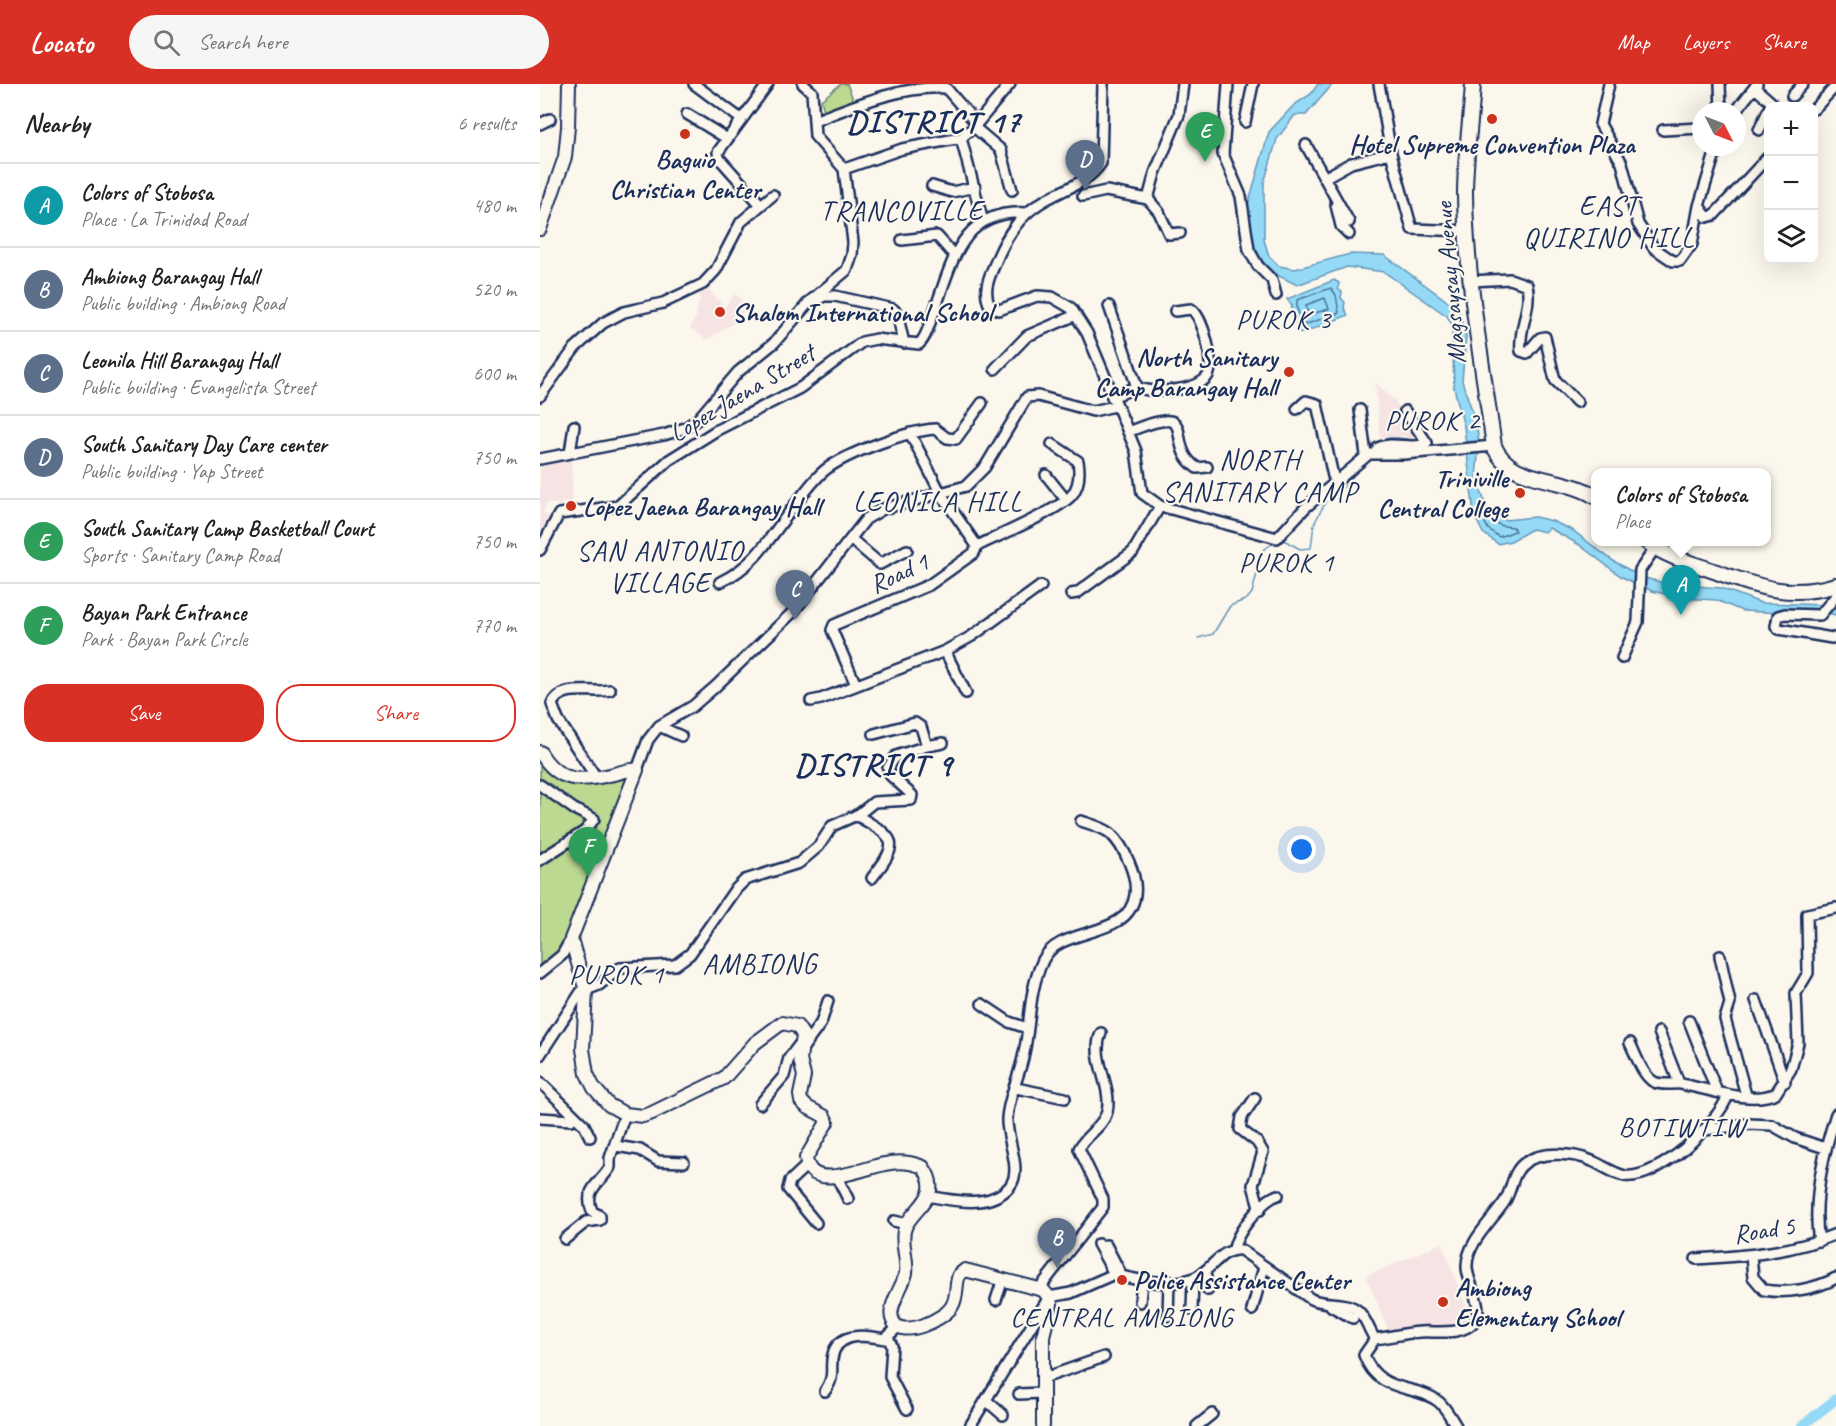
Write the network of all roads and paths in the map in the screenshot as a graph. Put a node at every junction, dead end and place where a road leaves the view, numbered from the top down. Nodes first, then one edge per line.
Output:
1 (568, 84) edge
2 (694, 84) edge
3 (768, 84) edge
4 (803, 84) edge
5 (1010, 84) edge
6 (1103, 84) edge
7 (1183, 84) edge
8 (1228, 84) edge
9 (1253, 84) edge
10 (1379, 84) edge
11 (1473, 84) edge
12 (1609, 84) edge
13 (1719, 84) edge
14 (1803, 84) edge
15 (1756, 86) edge
16 (1833, 86) edge
17 (1792, 96) dead end
18 (1720, 102) edge
19 (1743, 102) edge
20 (1771, 102) edge
21 (1818, 104) edge
22 (687, 114) dead end
23 (550, 119) dead end
24 (741, 119) junction
25 (1764, 120) edge
26 (814, 121) junction
27 (1245, 122) dead end
28 (540, 124) edge
29 (976, 126) junction
30 (1692, 128) edge
31 (1663, 130) dead end
32 (1760, 130) dead end
33 (726, 138) junction
34 (961, 138) junction
35 (1306, 145) dead end
36 (1391, 153) junction
37 (1714, 156) edge
38 (1764, 160) edge
39 (844, 169) junction
40 (1324, 178) junction
41 (932, 186) dead end
42 (975, 187) junction
43 (1012, 190) dead end
44 (773, 195) dead end
45 (1083, 196) dead end
46 (1148, 199) junction
47 (1335, 200) junction
48 (761, 205) junction
49 (1699, 206) junction
50 (1026, 213) junction
51 (983, 222) junction
52 (1349, 222) dead end
53 (540, 230) edge
54 (1467, 231) junction
55 (1180, 233) dead end
56 (1348, 234) dead end
57 (902, 240) dead end
58 (954, 255) junction
59 (1470, 281) junction
60 (1276, 295) dead end
61 (809, 302) junction
62 (1109, 306) dead end
63 (1175, 311) dead end
64 (1076, 315) junction
65 (904, 343) junction
66 (995, 369) dead end
67 (1137, 387) junction
68 (540, 396) edge
69 (1114, 401) junction
70 (1577, 402) dead end
71 (982, 403) dead end
72 (1297, 409) dead end
73 (1360, 410) dead end
74 (1405, 411) dead end
75 (574, 426) dead end
76 (1128, 432) junction
77 (910, 433) junction
78 (1052, 444) dead end
79 (1487, 448) junction
80 (1377, 452) junction
81 (570, 453) junction
82 (1366, 455) junction
83 (540, 459) edge
84 (1207, 467) dead end
85 (1046, 475) dead end
86 (1335, 485) junction
87 (941, 494) junction
88 (1591, 494) edge
89 (1066, 500) junction
90 (1160, 506) junction
91 (851, 539) junction
92 (977, 546) junction
93 (1651, 546) edge
94 (1653, 546) edge
95 (540, 550) edge
96 (907, 550) dead end
97 (720, 582) dead end
98 (1836, 585) edge
99 (1041, 586) dead end
100 (1071, 594) dead end
101 (1836, 596) edge
102 (1007, 603) dead end
103 (1833, 638) dead end
104 (948, 648) junction
105 (1622, 658) dead end
106 (856, 685) junction
107 (610, 690) dead end
108 (966, 693) dead end
109 (811, 700) dead end
110 (659, 726) junction
111 (874, 734) dead end
112 (681, 736) dead end
113 (943, 743) dead end
114 (927, 746) junction
115 (540, 752) edge
116 (636, 776) junction
117 (596, 777) junction
118 (540, 786) edge
119 (856, 815) junction
120 (1081, 821) dead end
121 (540, 860) edge
122 (872, 878) dead end
123 (1836, 908) edge
124 (571, 939) junction
125 (1720, 956) dead end
126 (540, 973) edge
127 (586, 991) junction
128 (1756, 1000) dead end
129 (828, 1001) dead end
130 (982, 1004) dead end
131 (1689, 1021) dead end
132 (1027, 1028) junction
133 (1659, 1032) dead end
134 (1101, 1033) dead end
135 (1630, 1043) dead end
136 (802, 1046) junction
137 (540, 1055) edge
138 (540, 1082) edge
139 (1785, 1082) junction
140 (1679, 1083) junction
141 (1016, 1088) junction
142 (1717, 1092) junction
143 (1728, 1095) junction
144 (1746, 1095) junction
145 (1065, 1098) dead end
146 (1255, 1098) dead end
147 (760, 1104) dead end
148 (560, 1106) dead end
149 (625, 1114) junction
150 (1836, 1114) edge
151 (541, 1119) edge
152 (571, 1120) dead end
153 (1705, 1130) junction
154 (591, 1137) dead end
155 (616, 1146) junction
156 (1825, 1148) junction
157 (684, 1162) dead end
158 (807, 1165) junction
159 (828, 1176) junction
160 (1278, 1195) dead end
161 (928, 1196) junction
162 (848, 1199) dead end
163 (1260, 1210) junction
164 (894, 1221) dead end
165 (816, 1223) dead end
166 (907, 1224) junction
167 (1836, 1234) edge
168 (565, 1239) dead end
169 (1818, 1241) junction
170 (1102, 1245) dead end
171 (1234, 1249) junction
172 (1751, 1256) junction
173 (1696, 1259) dead end
174 (1264, 1267) junction
175 (1205, 1272) junction
176 (1118, 1275) junction
177 (1193, 1278) junction
178 (1836, 1278) edge
179 (1004, 1279) junction
180 (1142, 1281) junction
181 (1169, 1281) junction
182 (1039, 1288) junction
183 (1208, 1290) dead end
184 (1049, 1297) junction
185 (996, 1300) dead end
186 (1140, 1302) dead end
187 (1329, 1305) junction
188 (1192, 1310) dead end
189 (1252, 1310) dead end
190 (1168, 1316) dead end
191 (1353, 1318) dead end
192 (898, 1327) junction
193 (888, 1337) junction
194 (1375, 1339) junction
195 (1104, 1357) dead end
196 (1044, 1378) junction
197 (825, 1391) dead end
198 (1043, 1393) junction
199 (1019, 1394) dead end
200 (987, 1401) junction
201 (906, 1409) dead end
202 (1212, 1414) dead end
203 (1003, 1415) dead end
204 (976, 1417) junction
205 (984, 1425) edge
206 (970, 1426) edge
207 (1043, 1426) edge
208 (1197, 1426) edge
209 (1456, 1426) edge

1 - 53 main road
2 - 24 street
3 - 24 street
4 - 26 street
5 - 29 street
6 - 50 street
7 - 46 street
8 - 60 street
9 - 27 street
10 - 36 street
11 - 54 highway, Magsaysay Avenue
12 - 49 street
13 - 18 street
14 - 17 street
15 - 19 street
15 - 20 street
16 - 21 street
22 - 33 street
23 - 28 street
24 - 33 street
25 - 32 street
26 - 29 street
26 - 39 street
29 - 34 street
29 - 43 street
30 - 31 street
33 - 48 street
34 - 39 street
34 - 42 street
35 - 40 street
36 - 40 street
36 - 54 street
37 - 49 street
38 - 49 street
39 - 61 street
40 - 47 street
41 - 42 street
42 - 51 street
44 - 48 street
45 - 46 street
46 - 55 street
47 - 52 street
47 - 56 street
48 - 68 street
50 - 51 street
50 - 64 street
51 - 58 street
54 - 59 highway, Magsaysay Avenue
57 - 58 street
58 - 65 street
59 - 70 street
59 - 79 highway, Magsaysay Avenue
61 - 65 street
61 - 81 street
62 - 67 street
63 - 67 street
64 - 66 street
64 - 69 street
65 - 95 street, Lopez Jaena Street
67 - 69 street
69 - 76 street
69 - 87 street
71 - 77 street
72 - 86 street
73 - 82 street
74 - 80 street
75 - 81 street
76 - 84 street
76 - 90 street
77 - 87 street
77 - 97 street
78 - 89 street
79 - 80 street
79 - 88 highway, Magsaysay Avenue
80 - 82 street
81 - 83 street
82 - 86 street
85 - 89 street
86 - 90 street
87 - 91 street
87 - 92 street
89 - 92 street
90 - 100 street
91 - 96 street
91 - 110 street
92 - 106 street, Road 1
93 - 105 street
94 - 98 highway
99 - 104 street
101 - 103 street
102 - 104 street
104 - 106 street
104 - 108 street
106 - 109 street
107 - 117 street
110 - 112 street
110 - 116 street
111 - 114 street
113 - 114 street
114 - 119 street
115 - 117 main road
116 - 117 main road
116 - 124 main road
118 - 121 street
119 - 122 street
119 - 127 street
120 - 132 street
123 - 139 street
124 - 126 street
124 - 127 main road
125 - 144 street
127 - 137 street
127 - 149 main road
128 - 139 street
129 - 136 street
130 - 132 street
131 - 142 street
132 - 141 street
133 - 140 street
134 - 182 street
135 - 140 street
136 - 147 street
136 - 149 main road
136 - 158 main road
138 - 154 street
139 - 144 street
140 - 142 street
141 - 145 street
141 - 161 street
142 - 143 street
143 - 144 street
143 - 153 street
146 - 163 street
148 - 151 street
149 - 155 street
150 - 156 street
151 - 152 street
153 - 156 street
153 - 194 street
155 - 157 street
155 - 168 street
156 - 169 street
158 - 159 main road
158 - 165 street
159 - 161 main road
159 - 162 street
160 - 163 street
161 - 166 main road
163 - 171 street
164 - 166 street
166 - 192 main road
167 - 169 street, Road 5
169 - 172 street, Road 5
170 - 176 street
171 - 174 street
171 - 175 street
172 - 173 street, Road 5
172 - 178 street
174 - 187 street
174 - 189 street
175 - 177 street
175 - 183 street
176 - 180 street
176 - 184 street
177 - 181 street
177 - 188 street
179 - 182 main road
179 - 185 street
179 - 192 main road
180 - 181 street
180 - 186 street
181 - 190 street
182 - 184 main road
184 - 196 main road
184 - 200 street
187 - 191 street
187 - 194 street
192 - 193 street
193 - 197 street
193 - 201 street
194 - 209 street
195 - 196 street
196 - 198 main road
198 - 199 street
198 - 207 main road
200 - 203 street
200 - 204 street
202 - 208 street
204 - 205 street
204 - 206 street

